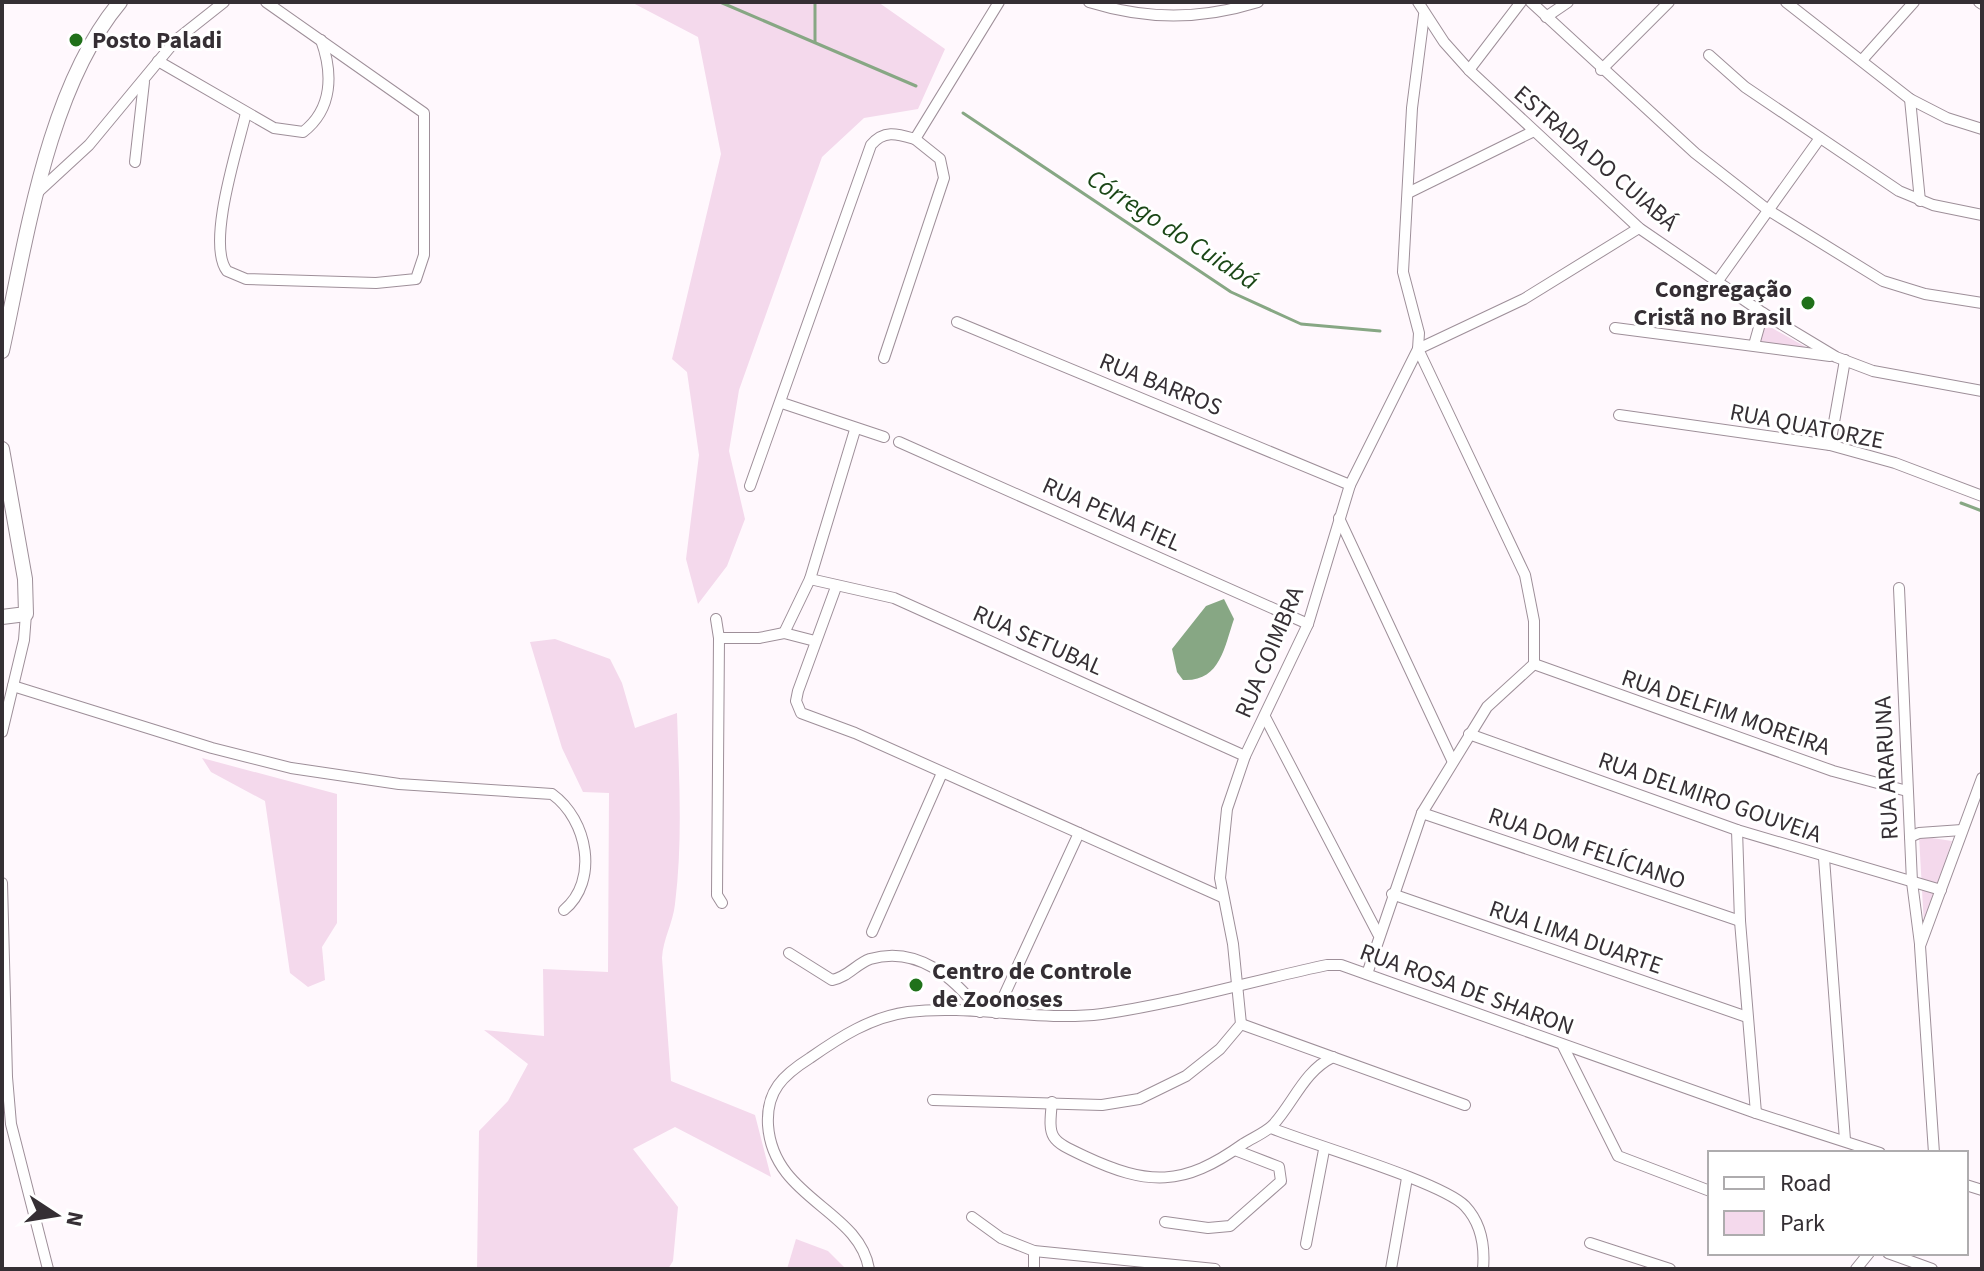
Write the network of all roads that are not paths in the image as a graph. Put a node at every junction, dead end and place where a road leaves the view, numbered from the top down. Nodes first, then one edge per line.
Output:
1 (120, 2) edge
2 (224, 2) edge
3 (266, 2) edge
4 (999, 2) edge
5 (1089, 2) edge
6 (1258, 2) edge
7 (1418, 2) edge
8 (1521, 2) edge
9 (1531, 2) edge
10 (1568, 2) edge
11 (1669, 2) edge
12 (1914, 2) edge
13 (1791, 4) edge
14 (1424, 15) junction
15 (1546, 17) junction
16 (321, 40) junction
17 (1709, 55) dead end
18 (1863, 59) junction
19 (158, 61) junction
20 (1469, 70) junction
21 (1601, 70) junction
22 (144, 80) junction
23 (1910, 99) junction
24 (246, 113) junction
25 (1982, 129) edge
26 (1532, 132) junction
27 (1820, 138) junction
28 (915, 139) junction
29 (135, 162) dead end
30 (38, 192) junction
31 (1410, 192) junction
32 (1920, 201) junction
33 (1768, 210) junction
34 (1982, 215) edge
35 (1639, 228) junction
36 (1717, 282) junction
37 (1982, 303) edge
38 (1763, 313) junction
39 (957, 322) dead end
40 (1615, 328) dead end
41 (1754, 345) junction
42 (1418, 349) junction
43 (2, 351) edge
44 (884, 358) dead end
45 (1840, 358) junction
46 (1982, 391) edge
47 (782, 403) junction
48 (1619, 415) dead end
49 (855, 430) junction
50 (884, 437) dead end
51 (899, 442) dead end
52 (1830, 445) junction
53 (2, 449) edge
54 (1350, 485) junction
55 (750, 486) dead end
56 (1982, 496) edge
57 (1339, 518) junction
58 (810, 579) junction
59 (836, 587) junction
60 (1899, 588) dead end
61 (26, 614) junction
62 (2, 617) edge
63 (716, 619) dead end
64 (1308, 624) junction
65 (784, 633) junction
66 (719, 638) junction
67 (815, 641) junction
68 (1534, 664) junction
69 (13, 686) junction
70 (1265, 717) junction
71 (2, 732) edge
72 (1469, 734) junction
73 (1245, 756) junction
74 (1452, 760) junction
75 (942, 773) junction
76 (1982, 778) edge
77 (1907, 791) junction
78 (1422, 813) junction
79 (1737, 830) junction
80 (1962, 830) junction
81 (1079, 833) junction
82 (1910, 837) junction
83 (1824, 858) junction
84 (1912, 882) junction
85 (2, 883) edge
86 (1941, 890) junction
87 (1392, 894) junction
88 (1222, 897) junction
89 (722, 903) dead end
90 (564, 910) dead end
91 (1740, 921) junction
92 (872, 932) dead end
93 (1378, 934) junction
94 (1920, 946) junction
95 (789, 953) dead end
96 (1367, 974) junction
97 (1236, 984) junction
98 (980, 1012) junction
99 (996, 1013) junction
100 (1747, 1017) junction
101 (1241, 1024) junction
102 (1300, 1046) junction
103 (1563, 1046) junction
104 (1333, 1057) junction
105 (1312, 1069) junction
106 (933, 1100) dead end
107 (1052, 1102) junction
108 (1465, 1105) dead end
109 (1756, 1113) junction
110 (1271, 1128) junction
111 (1845, 1140) junction
112 (1235, 1150) junction
113 (1324, 1150) junction
114 (1875, 1151) edge
115 (1934, 1151) edge
116 (1407, 1178) junction
117 (1708, 1190) edge
118 (972, 1217) dead end
119 (1165, 1222) dead end
120 (1590, 1243) dead end
121 (1306, 1244) dead end
122 (1034, 1251) junction
123 (1894, 1255) edge
124 (48, 1269) edge
125 (869, 1269) edge
126 (1034, 1269) edge
127 (1215, 1269) edge
128 (1391, 1269) edge
129 (1483, 1269) edge
130 (1670, 1269) edge
131 (1932, 1269) edge

1 - 30 main road
2 - 19 street
3 - 16 street
4 - 28 street
5 - 6 street
7 - 14 street, ESTRADA DO CUIABÁ
8 - 20 street
9 - 15 street
10 - 15 street
11 - 21 street
12 - 18 street
13 - 18 street
14 - 20 street, ESTRADA DO CUIABÁ
14 - 31 street
15 - 21 street
16 - 24 street
16 - 24 street
17 - 27 street
18 - 23 street
19 - 22 street
19 - 24 street
20 - 26 street, ESTRADA DO CUIABÁ
21 - 33 street
22 - 29 street
22 - 30 street
23 - 25 street
23 - 32 street
26 - 31 street
26 - 35 street, ESTRADA DO CUIABÁ
27 - 32 street
27 - 33 street
28 - 44 street
28 - 47 street
30 - 43 main road
31 - 42 street
32 - 34 street
33 - 36 street
33 - 37 street
35 - 36 street, ESTRADA DO CUIABÁ
35 - 42 street
36 - 38 street, ESTRADA DO CUIABÁ
38 - 41 street
38 - 45 street, ESTRADA DO CUIABÁ
39 - 54 street, RUA BARROS
40 - 41 street
41 - 45 street
42 - 54 street, RUA COIMBRA
42 - 68 street
45 - 46 street, ESTRADA DO CUIABÁ
45 - 52 street
47 - 49 street
47 - 55 street
48 - 52 street, RUA QUATORZE
49 - 50 street
49 - 58 street
51 - 64 street, RUA PENA FIEL
52 - 56 street, RUA QUATORZE
53 - 61 main road
54 - 57 street, RUA COIMBRA
57 - 64 street, RUA COIMBRA
57 - 74 street
58 - 59 street, RUA SETUBAL
58 - 65 street
59 - 67 street
59 - 73 street, RUA SETUBAL
60 - 77 street, RUA ARARUNA
61 - 62 main road
61 - 69 street
63 - 66 street
64 - 70 street, RUA COIMBRA
65 - 66 street
65 - 67 street
66 - 89 street
67 - 75 street
68 - 72 street
68 - 77 street, RUA DELFIM MOREIRA
69 - 71 street
69 - 90 street
70 - 73 street, RUA COIMBRA
70 - 93 street
72 - 74 street
72 - 79 street, RUA DELMIRO GOUVEIA
73 - 88 street, RUA COIMBRA
74 - 78 street
75 - 81 street
75 - 92 street
76 - 80 street
77 - 82 street, RUA ARARUNA
78 - 87 street
78 - 91 street, RUA DOM FELÍCIANO
79 - 83 street, RUA DELMIRO GOUVEIA
79 - 91 street
80 - 82 street
80 - 86 street
81 - 88 street
81 - 99 street
82 - 84 street, RUA ARARUNA
83 - 84 street, RUA DELMIRO GOUVEIA
83 - 111 street
84 - 86 street, RUA DELMIRO GOUVEIA
84 - 94 street, RUA ARARUNA
85 - 124 street
86 - 94 street
87 - 93 street
87 - 100 street, RUA LIMA DUARTE
88 - 97 street, RUA COIMBRA
91 - 100 street
93 - 96 street
94 - 115 street, RUA ARARUNA
95 - 98 street
96 - 97 street, RUA ROSA DE SHARON
96 - 103 street, RUA ROSA DE SHARON
97 - 99 street, RUA ROSA DE SHARON
97 - 101 street, RUA COIMBRA
98 - 99 street, RUA ROSA DE SHARON
98 - 125 street, RUA ROSA DE SHARON
100 - 109 street
101 - 102 street
101 - 107 street
102 - 104 street
102 - 105 street
103 - 109 street, RUA ROSA DE SHARON
103 - 117 street
104 - 105 street
104 - 108 street
105 - 110 street
106 - 107 street
107 - 112 street
109 - 111 street, RUA ROSA DE SHARON
110 - 112 street
110 - 113 street
111 - 114 street, RUA ROSA DE SHARON
112 - 119 street
113 - 116 street
113 - 121 street
116 - 128 street
116 - 129 street
118 - 122 street
120 - 130 street
122 - 126 street
122 - 127 street
123 - 131 street

